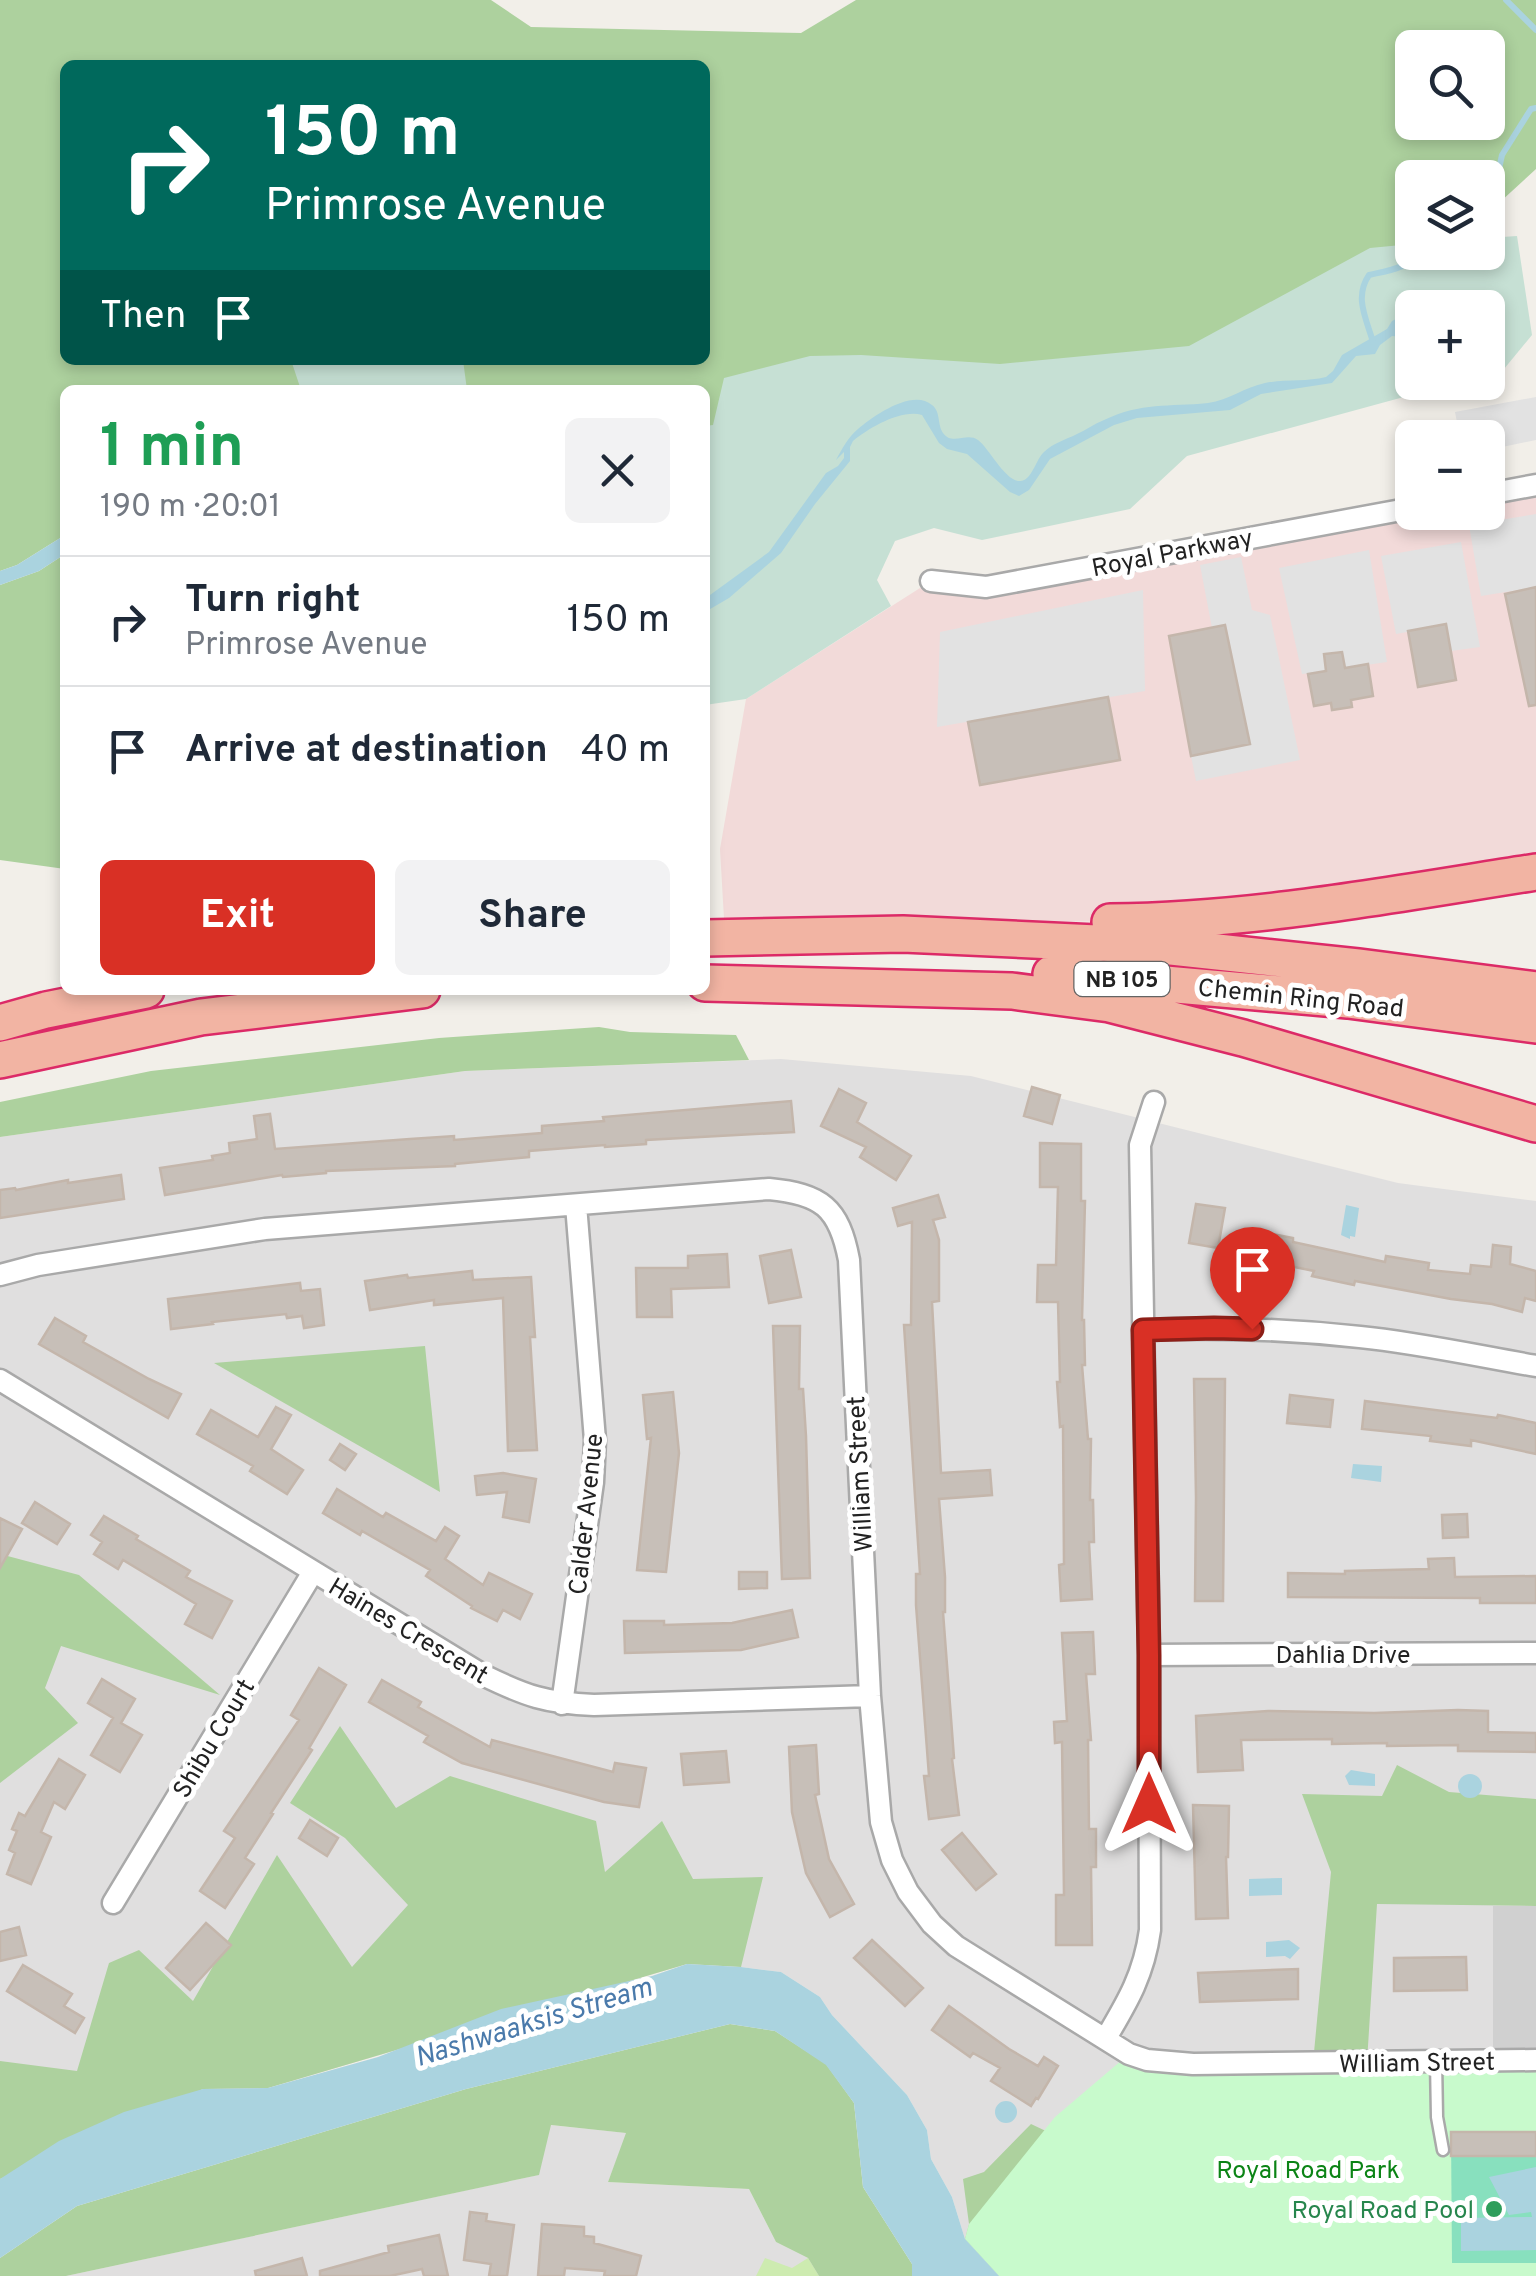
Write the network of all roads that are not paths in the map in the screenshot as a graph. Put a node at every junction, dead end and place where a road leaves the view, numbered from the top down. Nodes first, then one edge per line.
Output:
1 (1536, 484) edge
2 (1505, 490) edge
3 (1395, 511) edge
4 (931, 581) dead end
5 (1536, 872) edge
6 (715, 937) edge
7 (710, 973) edge
8 (710, 983) edge
9 (1536, 990) edge
10 (121, 995) edge
11 (381, 995) edge
12 (0, 1023) edge
13 (1536, 1025) edge
14 (0, 1060) edge
15 (1154, 1102) dead end
16 (1536, 1124) edge
17 (576, 1205) junction
18 (0, 1275) edge
19 (1143, 1330) junction
20 (1536, 1366) edge
21 (0, 1380) edge
22 (314, 1572) junction
23 (1536, 1653) edge
24 (1149, 1655) junction
25 (870, 1696) junction
26 (562, 1704) junction
27 (112, 1903) dead end
28 (1106, 2038) junction
29 (1536, 2060) edge
30 (1436, 2061) junction
31 (1443, 2150) dead end

1 - 2 street
3 - 4 street, Royal Parkway
5 - 6 highway
6 - 9 highway, Chemin Ring Road / NB 105
7 - 13 highway, Chemin Ring Road / NB 105
8 - 16 highway
10 - 12 highway
11 - 14 highway
15 - 19 street
17 - 18 street, William Street
17 - 25 street, William Street
17 - 26 street, Calder Avenue
19 - 20 street
19 - 24 street
21 - 22 street, Haines Crescent
22 - 26 street, Haines Crescent
22 - 27 street, Shibu Court
23 - 24 street, Dahlia Drive
24 - 28 street
25 - 26 street, Haines Crescent
25 - 28 street, William Street
28 - 30 street, William Street
29 - 30 street, William Street
30 - 31 lane

